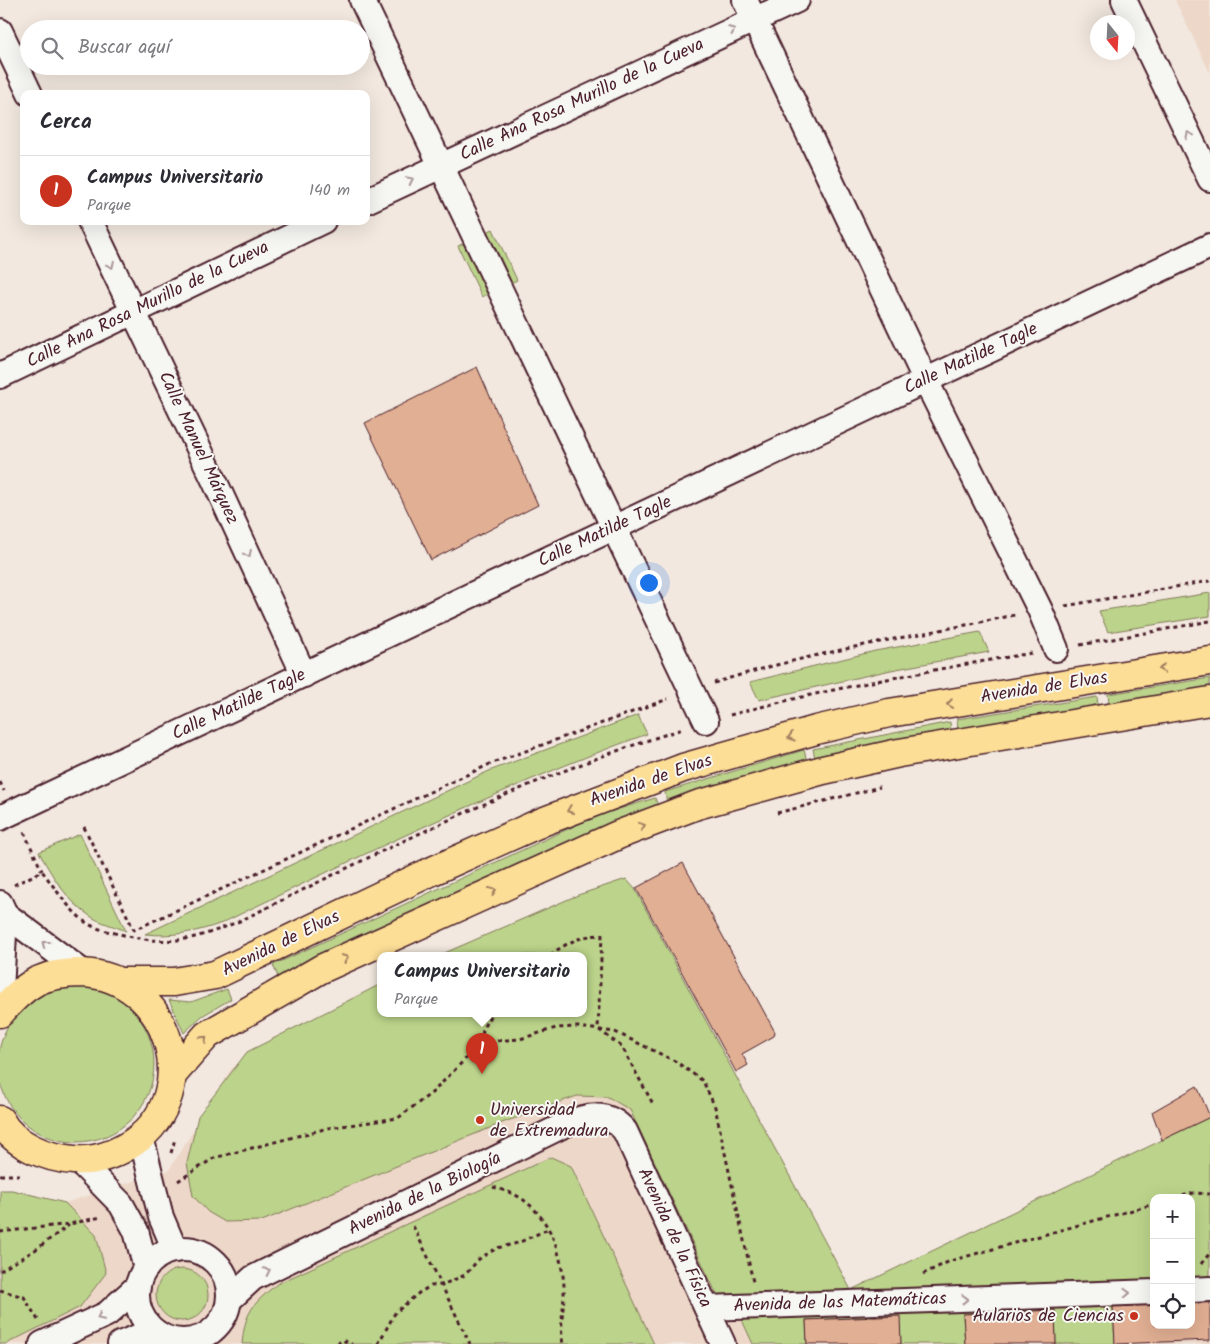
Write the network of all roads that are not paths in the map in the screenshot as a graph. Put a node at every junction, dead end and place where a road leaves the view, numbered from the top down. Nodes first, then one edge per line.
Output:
1 (362, 0) edge
2 (797, 0) edge
3 (1124, 0) edge
4 (750, 10) edge
5 (0, 31) edge
6 (20, 73) edge
7 (21, 75) edge
8 (28, 90) edge
9 (441, 165) junction
10 (1210, 179) edge
11 (370, 199) edge
12 (92, 225) edge
13 (315, 225) edge
14 (1210, 246) edge
15 (133, 312) junction
16 (0, 376) edge
17 (926, 381) junction
18 (615, 528) junction
19 (1056, 649) dead end
20 (1210, 661) edge
21 (304, 675) junction
22 (1210, 701) edge
23 (706, 721) dead end
24 (0, 818) edge
25 (3, 909) edge
26 (84, 973) junction
27 (120, 982) junction
28 (0, 1012) edge
29 (172, 1075) junction
30 (0, 1120) edge
31 (625, 1131) joint
32 (141, 1137) junction
33 (12, 1146) edge
34 (79, 1161) junction
35 (175, 1250) junction
36 (142, 1277) junction
37 (1195, 1280) edge
38 (1210, 1290) edge
39 (1150, 1292) edge
40 (229, 1300) junction
41 (706, 1308) junction
42 (221, 1334) edge
43 (167, 1339) edge
44 (46, 1342) edge
45 (120, 1344) edge
46 (723, 1344) edge

1 - 9 street
2 - 4 street, Calle Ana Rosa Murillo de la Cueva
10 -> 3 street
9 -> 4 street, Calle Ana Rosa Murillo de la Cueva
4 - 17 street
5 - 6 street
7 - 8 street
11 -> 9 street, Calle Ana Rosa Murillo de la Cueva
9 - 18 street
12 -> 15 street, Calle Manuel Márquez
13 - 15 street, Calle Ana Rosa Murillo de la Cueva
14 - 17 street, Calle Matilde Tagle
15 - 16 street, Calle Ana Rosa Murillo de la Cueva
15 -> 21 street, Calle Manuel Márquez
17 - 18 street, Calle Matilde Tagle
17 - 19 street
18 - 21 street, Calle Matilde Tagle
18 - 23 street
20 -> 27 highway, Avenida de Elvas
21 - 24 street, Calle Matilde Tagle
29 -> 22 highway
26 -> 25 street
25 - 28 street
26 - 27 highway
26 - 28 highway
27 - 29 highway
29 - 32 highway
30 - 33 highway
40 -> 31 street, Avenida de la Biología
31 - 41 street, Avenida de la Física
32 - 34 highway
32 - 35 street
33 - 34 highway
34 - 36 street
35 - 36 street
35 - 40 street
36 - 43 street
36 -> 44 street
37 - 38 street
41 -> 39 street, Avenida de las Matemáticas
40 - 42 street
41 - 46 street, Avenida de la Física
42 - 43 street
43 - 45 street

